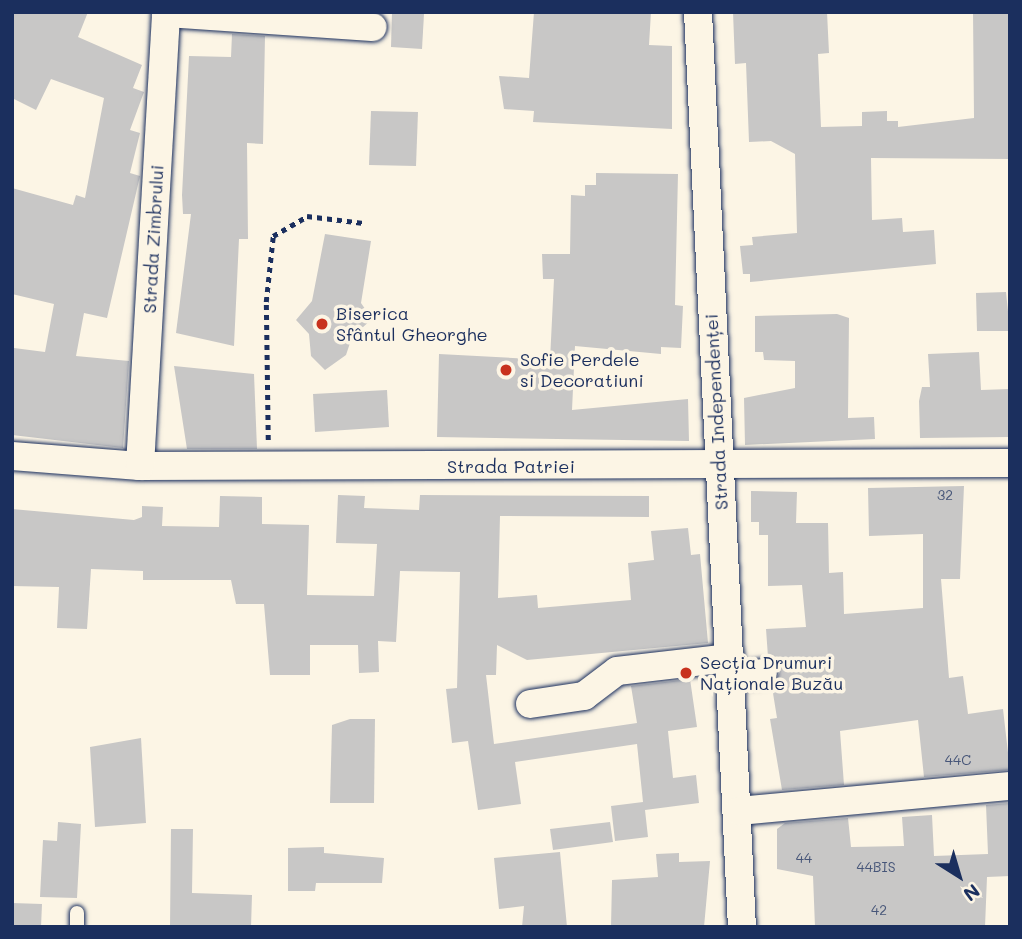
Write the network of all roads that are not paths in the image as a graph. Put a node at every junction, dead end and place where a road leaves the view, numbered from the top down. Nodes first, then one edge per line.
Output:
1 (698, 12) edge
2 (166, 13) edge
3 (373, 27) dead end
4 (12, 456) edge
5 (1010, 463) edge
6 (140, 466) junction
7 (719, 466) junction
8 (730, 667) junction
9 (763, 673) dead end
10 (530, 704) dead end
11 (1010, 786) edge
12 (739, 811) junction
13 (742, 927) edge

1 - 7 street, Strada Independenței
2 - 3 street
2 - 6 street, Strada Zimbrului
4 - 6 street, Strada Patriei
5 - 7 street, Strada Patriei
6 - 7 street, Strada Patriei
7 - 8 street, Strada Independenței
8 - 9 street
8 - 10 street
8 - 12 street, Strada Independenței
11 - 12 street
12 - 13 street, Strada Independenței

